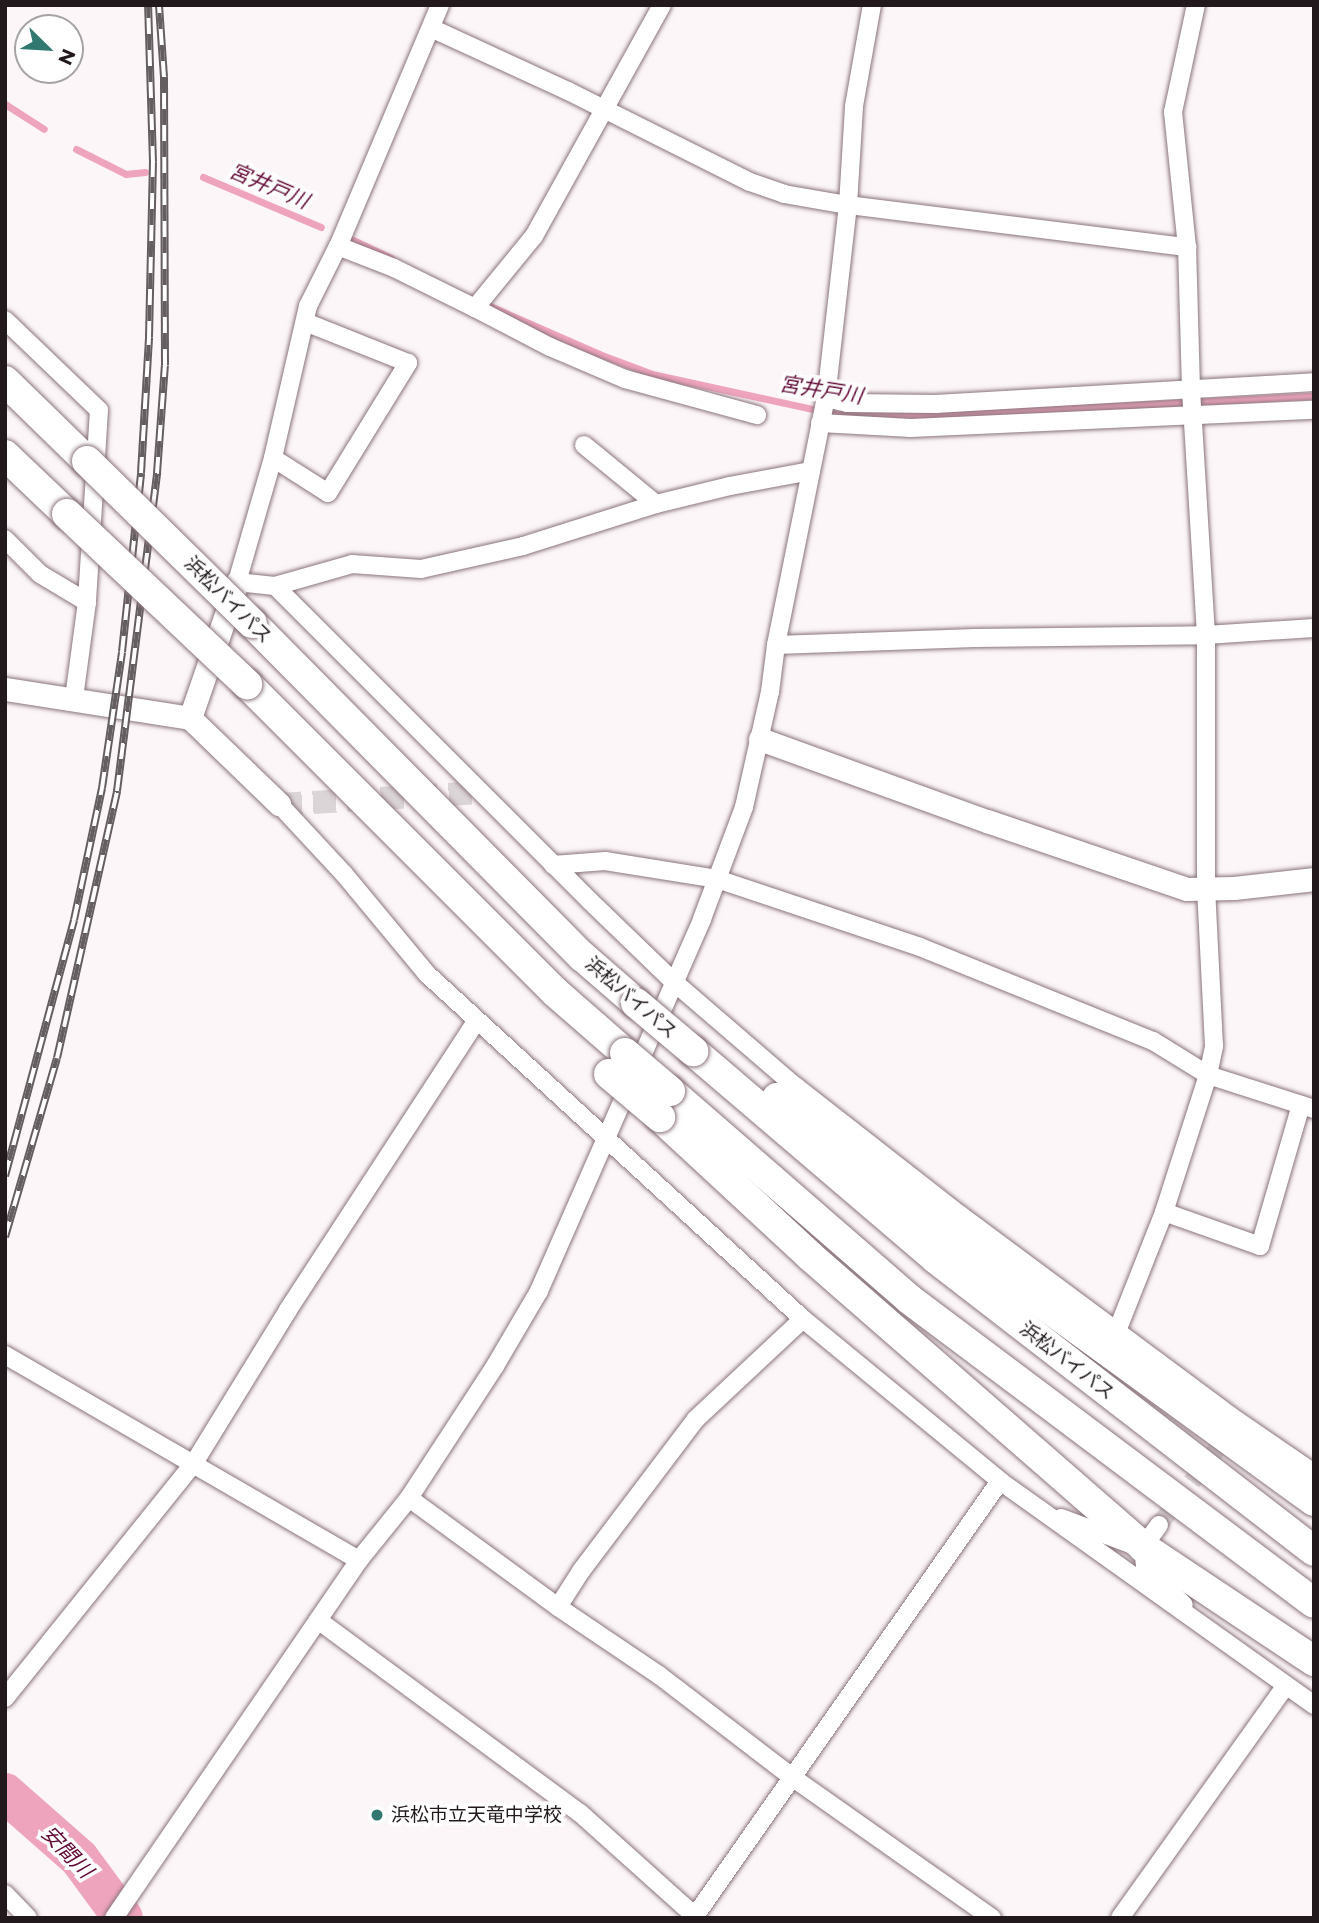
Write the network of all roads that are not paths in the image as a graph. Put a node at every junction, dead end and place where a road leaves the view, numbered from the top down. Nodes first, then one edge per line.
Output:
1 (440, 5) edge
2 (662, 5) edge
3 (872, 5) edge
4 (1196, 5) edge
5 (431, 28) junction
6 (604, 109) junction
7 (848, 205) junction
8 (338, 246) junction
9 (1187, 247) junction
10 (479, 304) junction
11 (5, 320) edge
12 (305, 322) junction
13 (5, 381) edge
14 (1314, 382) edge
15 (1191, 388) junction
16 (826, 399) junction
17 (1314, 410) edge
18 (757, 415) dead end
19 (1193, 415) junction
20 (820, 422) junction
21 (584, 445) dead end
22 (5, 455) edge
23 (273, 458) junction
24 (811, 471) junction
25 (656, 504) junction
26 (5, 539) edge
27 (237, 582) junction
28 (275, 586) junction
29 (87, 602) junction
30 (1314, 628) edge
31 (1206, 635) junction
32 (776, 645) junction
33 (5, 689) edge
34 (74, 698) junction
35 (190, 718) junction
36 (760, 739) junction
37 (279, 804) joint
38 (553, 865) junction
39 (717, 879) junction
40 (1314, 879) edge
41 (1206, 889) junction
42 (674, 982) junction
43 (476, 1022) junction
44 (695, 1043) junction
45 (1208, 1075) junction
46 (665, 1104) junction
47 (1307, 1107) edge
48 (607, 1142) junction
49 (1164, 1212) junction
50 (803, 1319) junction
51 (1117, 1331) junction
52 (5, 1355) edge
53 (194, 1463) junction
54 (1314, 1473) edge
55 (1000, 1481) junction
56 (409, 1497) junction
57 (1314, 1501) edge
58 (1035, 1507) junction
59 (1151, 1536) junction
60 (1314, 1551) edge
61 (359, 1560) junction
62 (1314, 1603) edge
63 (558, 1607) junction
64 (318, 1620) junction
65 (1224, 1644) junction
66 (1314, 1661) edge
67 (1285, 1687) junction
68 (5, 1698) edge
69 (1314, 1705) edge
70 (792, 1777) junction
71 (5, 1894) edge
72 (696, 1917) edge
73 (28, 1918) edge
74 (114, 1918) edge
75 (992, 1918) edge
76 (1120, 1918) edge

1 - 5 street
2 - 6 street
3 - 7 street
4 - 9 street
5 - 6 street
5 - 8 street
6 - 7 street
6 - 10 street
7 - 9 street
7 - 16 street
8 - 10 street
8 - 12 street
9 - 15 street
10 - 18 street
11 - 29 street
12 - 23 street
12 - 23 street
13 - 44 highway, 浜松バイパス, bridge
14 - 15 street
15 - 16 street
15 - 19 street
16 - 20 street
17 - 19 street
19 - 20 street
19 - 31 street
20 - 24 street
21 - 25 street
22 - 46 highway, bridge
23 - 27 street
24 - 25 street
24 - 32 street
25 - 28 street
26 - 29 street
27 - 28 street
27 - 35 street
28 - 38 street
29 - 34 street
30 - 31 street
31 - 32 street
31 - 41 street
32 - 36 street
33 - 34 street
34 - 35 street
35 - 37 street
36 - 39 street
36 - 41 street
37 - 43 street
38 - 39 street
38 - 42 street
39 - 42 street
39 - 45 street
40 - 41 street
41 - 45 street
42 - 48 street
42 - 51 street
43 - 48 street
43 - 53 street
44 - 57 highway
44 - 60 highway, 浜松バイパス
45 - 47 street
45 - 49 street
46 - 59 highway
46 - 62 highway
47 - 49 street
48 - 50 street
48 - 56 street
49 - 51 street
50 - 55 street
50 - 63 street
51 - 54 street
52 - 53 street
53 - 61 street
53 - 68 street
55 - 58 street
55 - 70 street
56 - 61 street
56 - 63 street
58 - 59 street
58 - 65 street
59 - 65 street
59 - 66 highway
61 - 64 street
63 - 70 street
64 - 72 street
64 - 74 street
65 - 67 street
67 - 69 street
67 - 76 street
70 - 72 street
70 - 75 street
71 - 73 street

